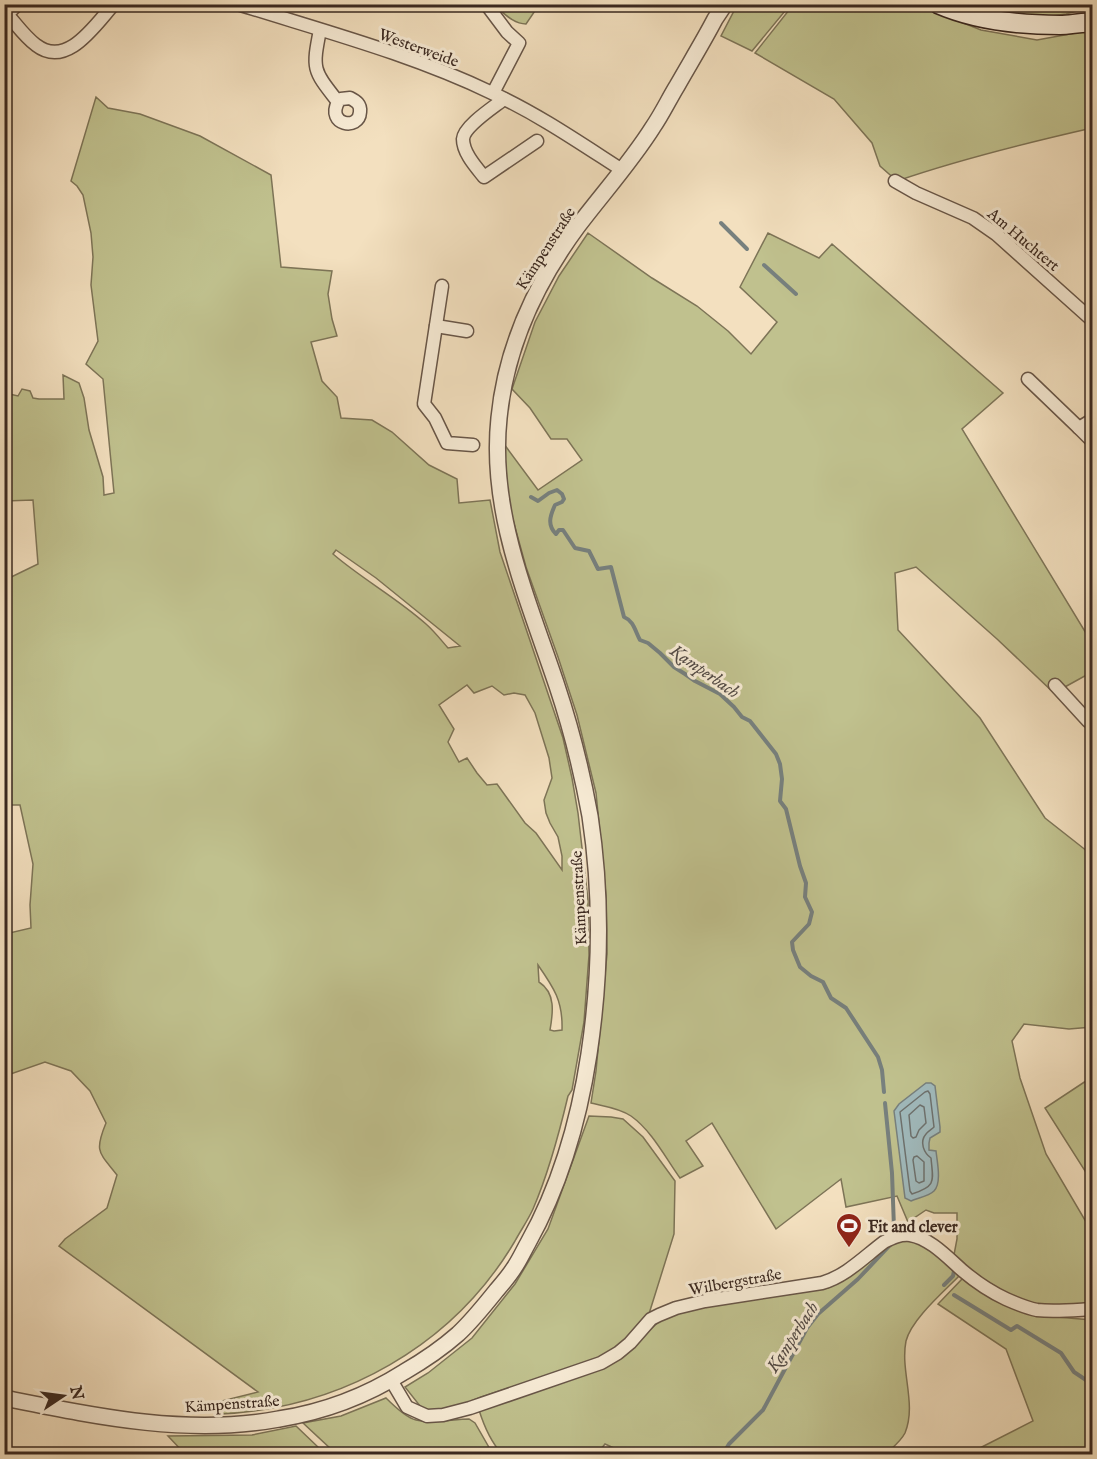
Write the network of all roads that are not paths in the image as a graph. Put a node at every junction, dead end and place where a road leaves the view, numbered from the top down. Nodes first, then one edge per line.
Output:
1 (18, 4) edge
2 (114, 4) edge
3 (238, 4) edge
4 (486, 4) edge
5 (725, 4) edge
6 (938, 4) edge
7 (717, 12) edge
8 (6, 15) edge
9 (1090, 21) edge
10 (320, 30) junction
11 (499, 96) junction
12 (338, 102) dead end
13 (537, 141) dead end
14 (622, 170) junction
15 (895, 181) dead end
16 (442, 286) dead end
17 (1092, 320) edge
18 (436, 326) junction
19 (467, 331) dead end
20 (1028, 379) dead end
21 (1092, 420) edge
22 (1079, 429) junction
23 (1092, 441) edge
24 (473, 445) dead end
25 (1055, 685) dead end
26 (1092, 722) edge
27 (1092, 1309) edge
28 (391, 1380) junction
29 (4, 1398) edge

1 - 8 street
2 - 8 street
3 - 10 street, Westerweide
4 - 11 street
5 - 7 street, Kämpenstraße
6 - 9 main road
7 - 14 street, Kämpenstraße
10 - 11 street, Westerweide
10 - 12 street
11 - 13 street
11 - 14 street, Westerweide
14 - 28 street, Kämpenstraße
15 - 17 street, Am Huchtert
16 - 18 street
18 - 19 street
18 - 24 street
20 - 22 street
21 - 22 street
22 - 23 street
25 - 26 street
27 - 28 street, Wilbergstraße
28 - 29 street, Kämpenstraße

